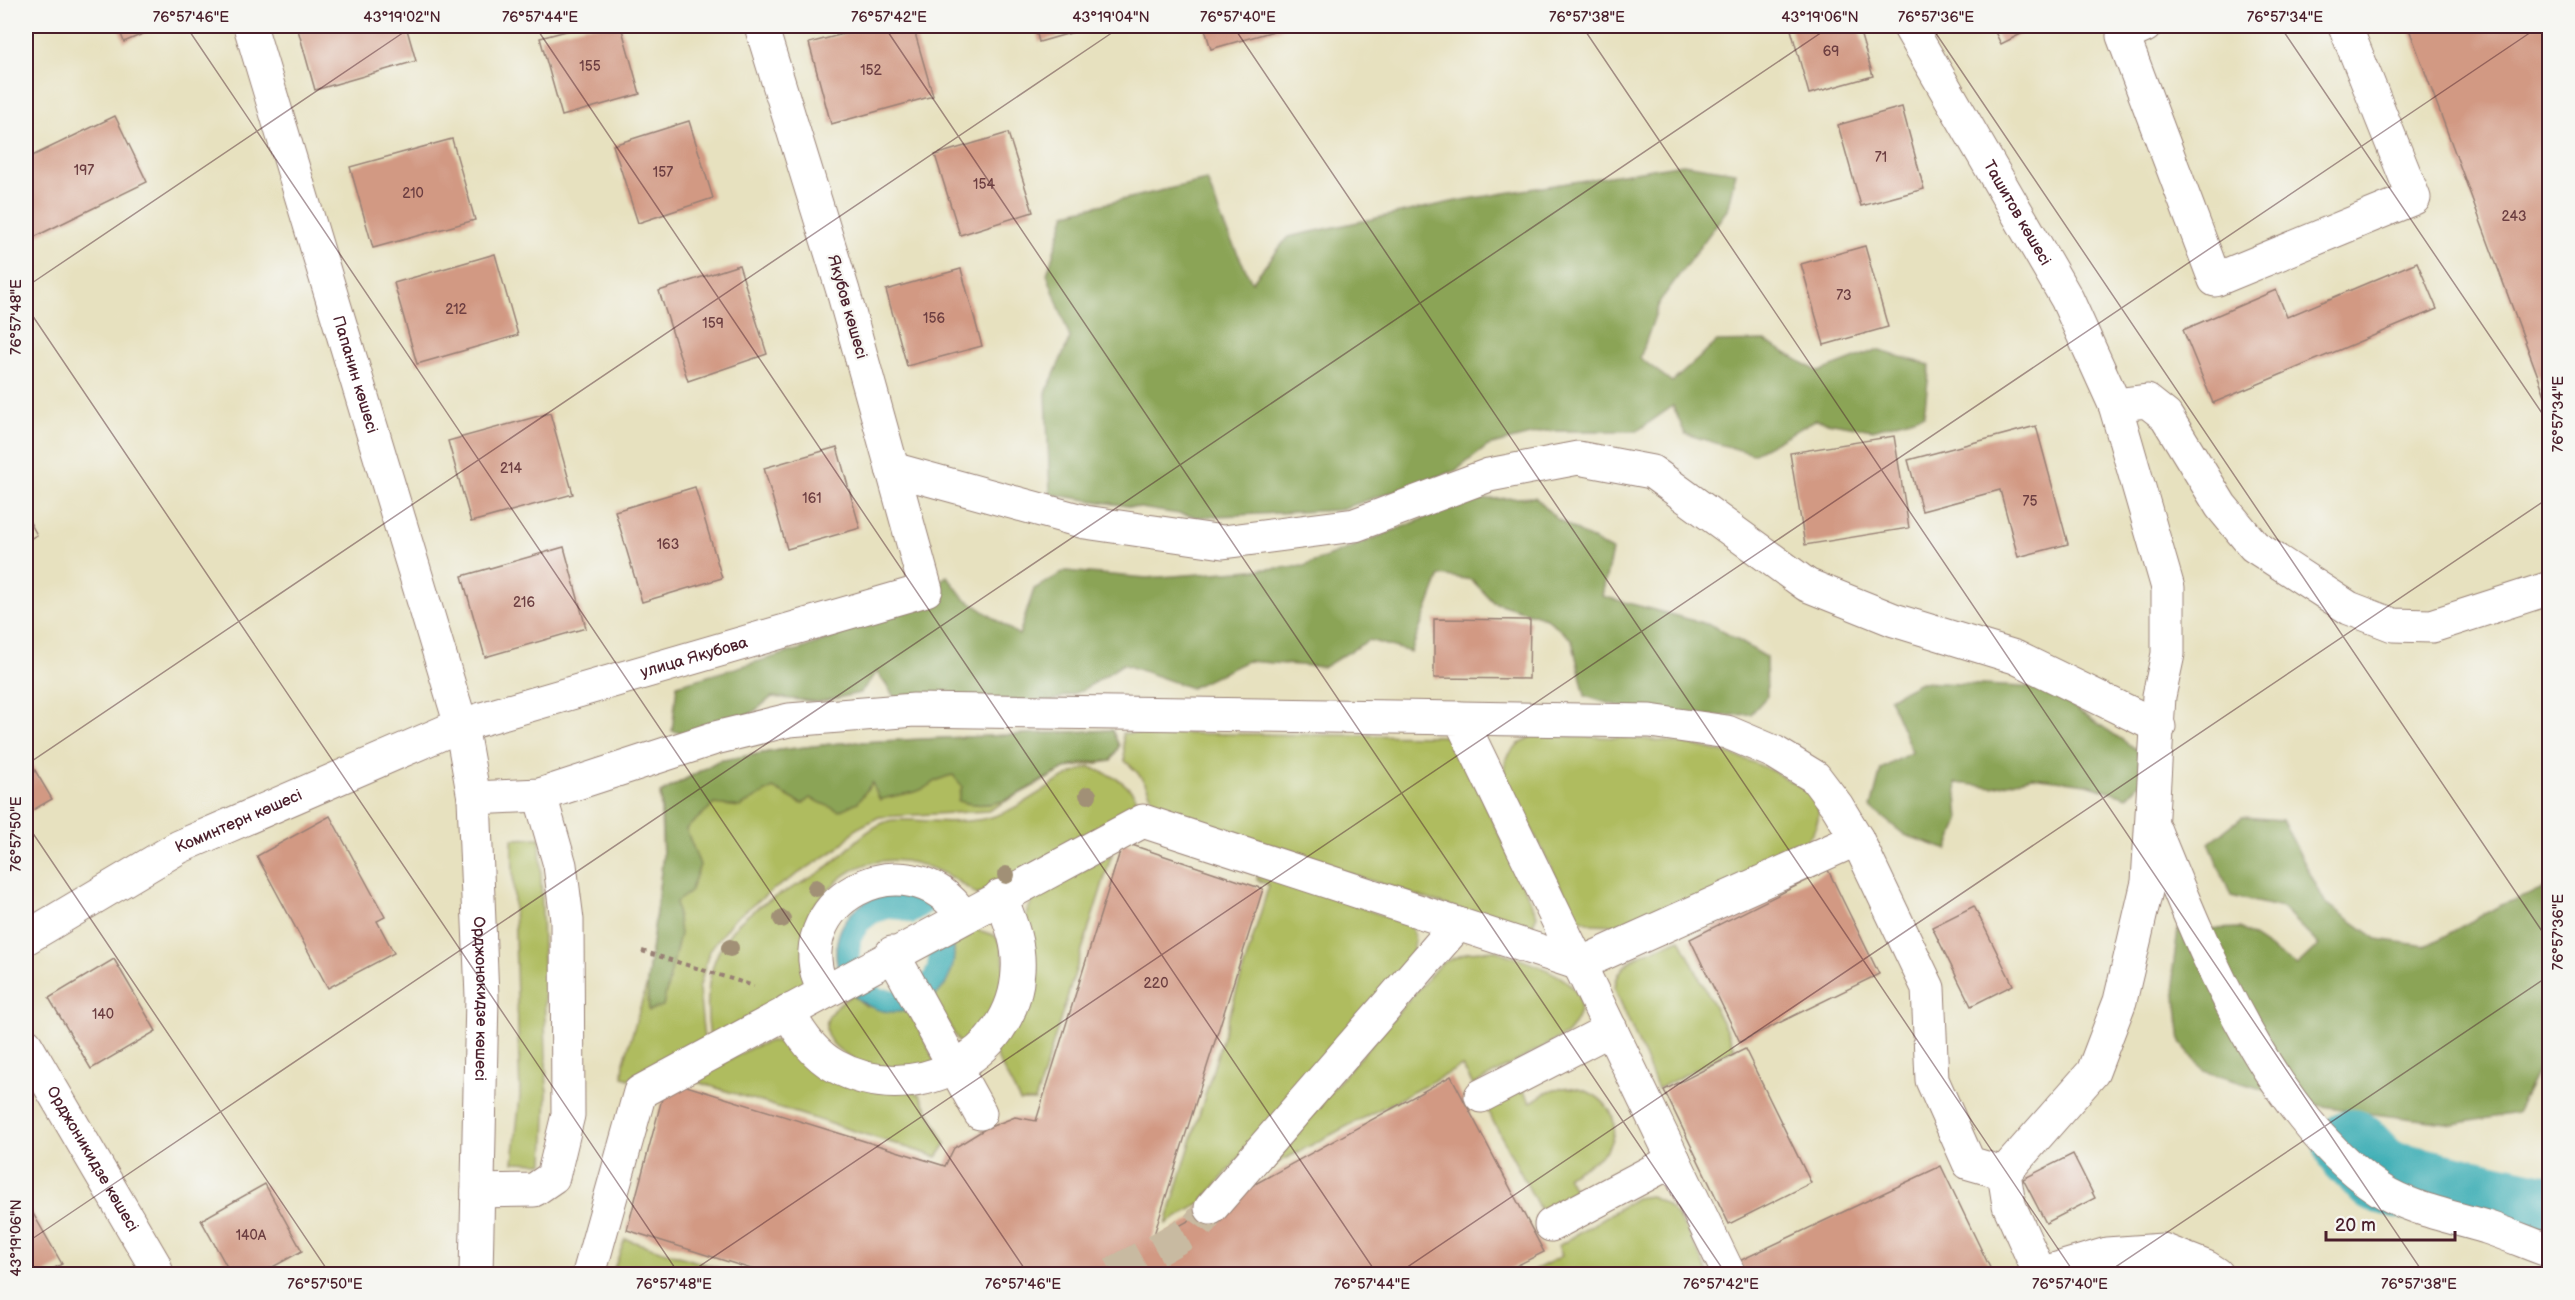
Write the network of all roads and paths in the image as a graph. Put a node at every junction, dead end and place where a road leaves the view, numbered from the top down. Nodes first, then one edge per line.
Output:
1 (250, 26) edge
2 (761, 26) edge
3 (1909, 26) edge
4 (2145, 26) edge
5 (2345, 26) edge
6 (2115, 405) junction
7 (892, 469) junction
8 (2550, 588) edge
9 (926, 590) joint
10 (1460, 718) junction
11 (461, 725) junction
12 (2159, 727) junction
13 (540, 795) junction
14 (474, 798) junction
15 (2150, 819) junction
16 (1857, 839) junction
17 (1000, 896) junction
18 (955, 920) junction
19 (1458, 924) junction
20 (26, 939) edge
21 (642, 951) dead end
22 (892, 953) junction
23 (1580, 964) junction
24 (833, 987) junction
25 (788, 1011) junction
26 (1611, 1029) junction
27 (26, 1046) edge
28 (956, 1069) junction
29 (1481, 1096) dead end
30 (980, 1113) dead end
31 (1674, 1160) junction
32 (2004, 1173) junction
33 (478, 1191) junction
34 (1211, 1208) tunnel mouth
35 (1551, 1225) dead end
36 (2550, 1251) edge
37 (157, 1275) edge
38 (476, 1275) edge
39 (589, 1275) edge
40 (1729, 1275) edge
41 (2040, 1275) edge
42 (2217, 1275) edge

1 - 11 street, Папанин көшесі
2 - 7 street, Якубов көшесі
3 - 6 street, Ташитов көшесі
4 - 5 street
6 - 8 street
6 - 12 street, Ташитов көшесі
7 - 9 street, Якубов көшесі
7 - 12 street
9 - 11 street, улица Якубова
10 - 13 street
10 - 16 street
10 - 23 street
11 - 14 street, Орджонокидзе көшесі
11 - 20 street, Коминтерн көшесі
12 - 15 street, Ташитов көшесі
13 - 14 street
13 - 33 street
14 - 33 street, Орджонокидзе көшесі
15 - 32 street, Ташитов көшесі
15 - 36 street
16 - 23 street
16 - 32 street
17 - 18 street
17 - 19 street
17 - 28 street
18 - 22 street
18 - 24 street
19 - 23 street
19 - 34 street
21 - 25 path
22 - 24 street
22 - 28 street
23 - 26 street
24 - 25 street
25 - 28 street
25 - 39 street
26 - 29 street
26 - 31 street
27 - 37 street, Орджоникидзе көшесі
28 - 30 street
31 - 35 street
31 - 40 street
32 - 41 street
33 - 38 street, Орджонокидзе көшесі
41 - 42 street

